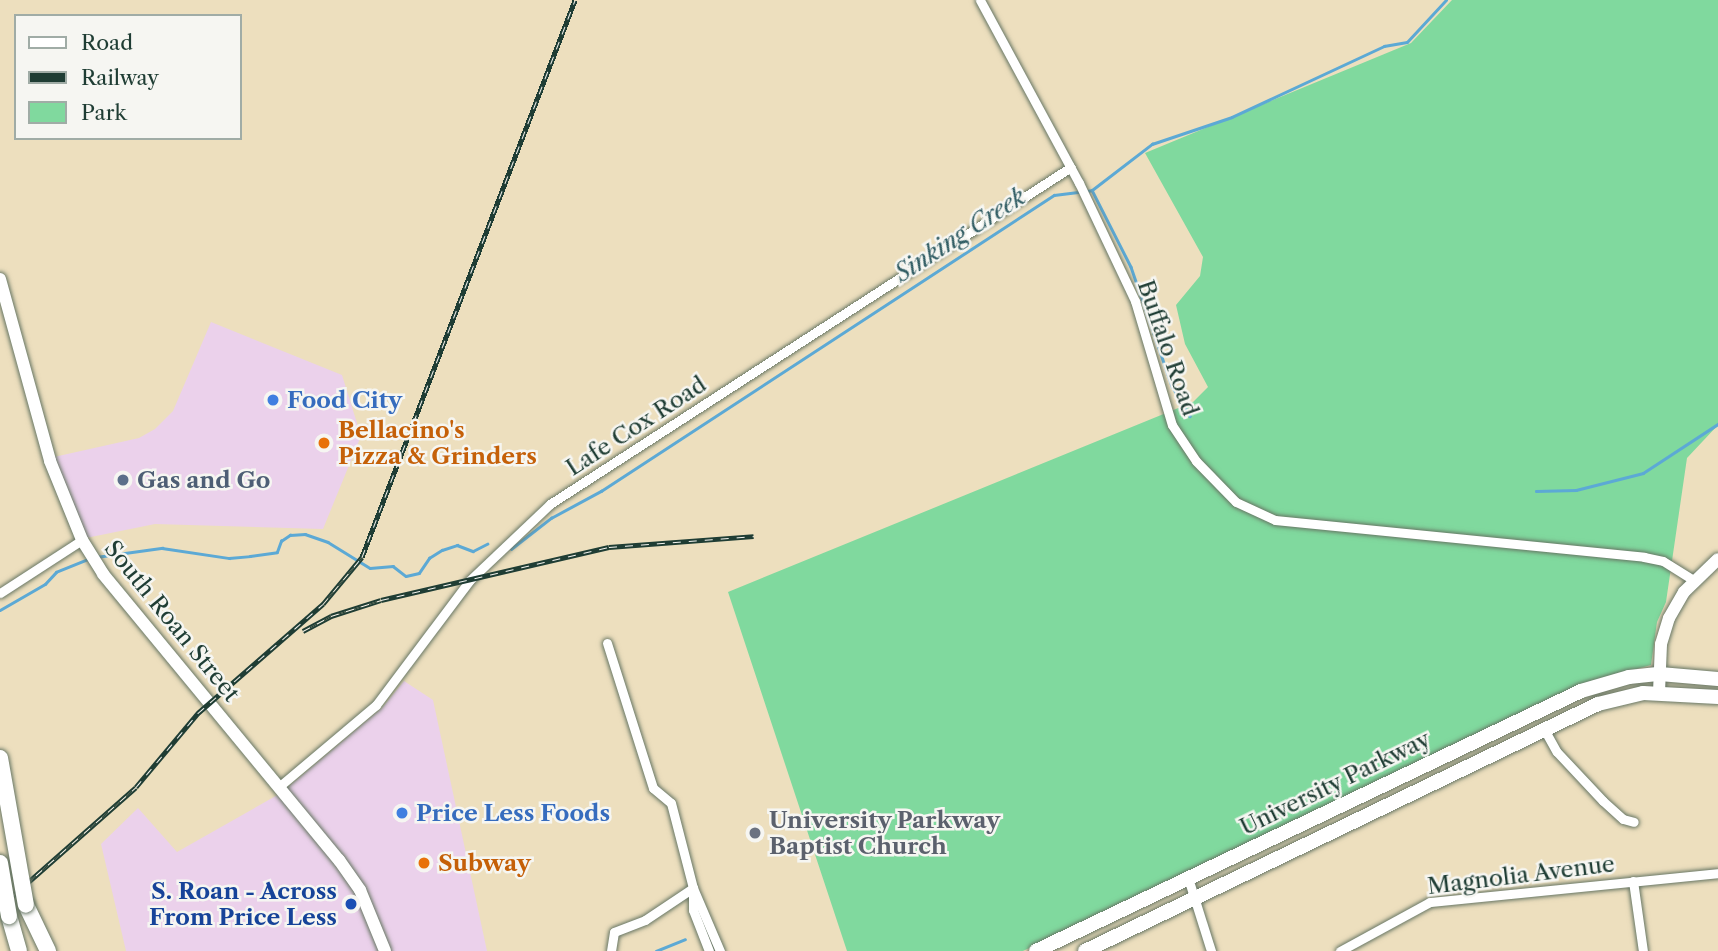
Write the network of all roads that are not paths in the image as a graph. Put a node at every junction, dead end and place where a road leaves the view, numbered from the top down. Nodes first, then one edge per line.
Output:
1 (980, 0) edge
2 (1071, 167) junction
3 (0, 279) edge
4 (84, 545) junction
5 (1718, 559) edge
6 (1694, 580) junction
7 (0, 593) edge
8 (607, 643) dead end
9 (1660, 674) junction
10 (1718, 679) edge
11 (1660, 692) junction
12 (1718, 697) edge
13 (1544, 729) junction
14 (0, 758) edge
15 (281, 785) junction
16 (1361, 796) junction
17 (1369, 816) junction
18 (1634, 822) dead end
19 (0, 863) edge
20 (1718, 873) edge
21 (1188, 878) junction
22 (1633, 881) junction
23 (693, 888) junction
24 (1196, 898) junction
25 (26, 905) junction
26 (18, 949) edge
27 (1041, 950) edge
28 (36, 951) edge
29 (48, 951) edge
30 (385, 951) edge
31 (611, 951) edge
32 (709, 951) edge
33 (720, 951) edge
34 (1084, 951) edge
35 (1211, 951) edge
36 (1339, 951) edge
37 (1643, 951) edge

1 - 2 street, Buffalo Road
2 - 6 street, Buffalo Road
2 - 15 street, Lafe Cox Road
3 - 4 main road, South Roan Street
4 - 7 street
4 - 15 main road, South Roan Street
5 - 6 main road
6 - 9 main road
8 - 23 street
9 - 10 highway, University Parkway
9 - 11 main road
9 - 16 highway, University Parkway
11 - 12 highway, University Parkway
11 - 13 highway, University Parkway
13 - 17 highway, University Parkway
13 - 18 street
14 - 25 highway, bridge
15 - 30 main road, South Roan Street
16 - 17 highway
16 - 21 highway, University Parkway
17 - 24 highway, University Parkway
19 - 26 highway, bridge
20 - 22 street, Magnolia Avenue
21 - 24 street
21 - 27 highway, University Parkway
22 - 36 street, Magnolia Avenue
22 - 37 street
23 - 31 street
23 - 32 street
23 - 33 street
24 - 34 highway, University Parkway
24 - 35 street
25 - 28 highway
25 - 29 highway

